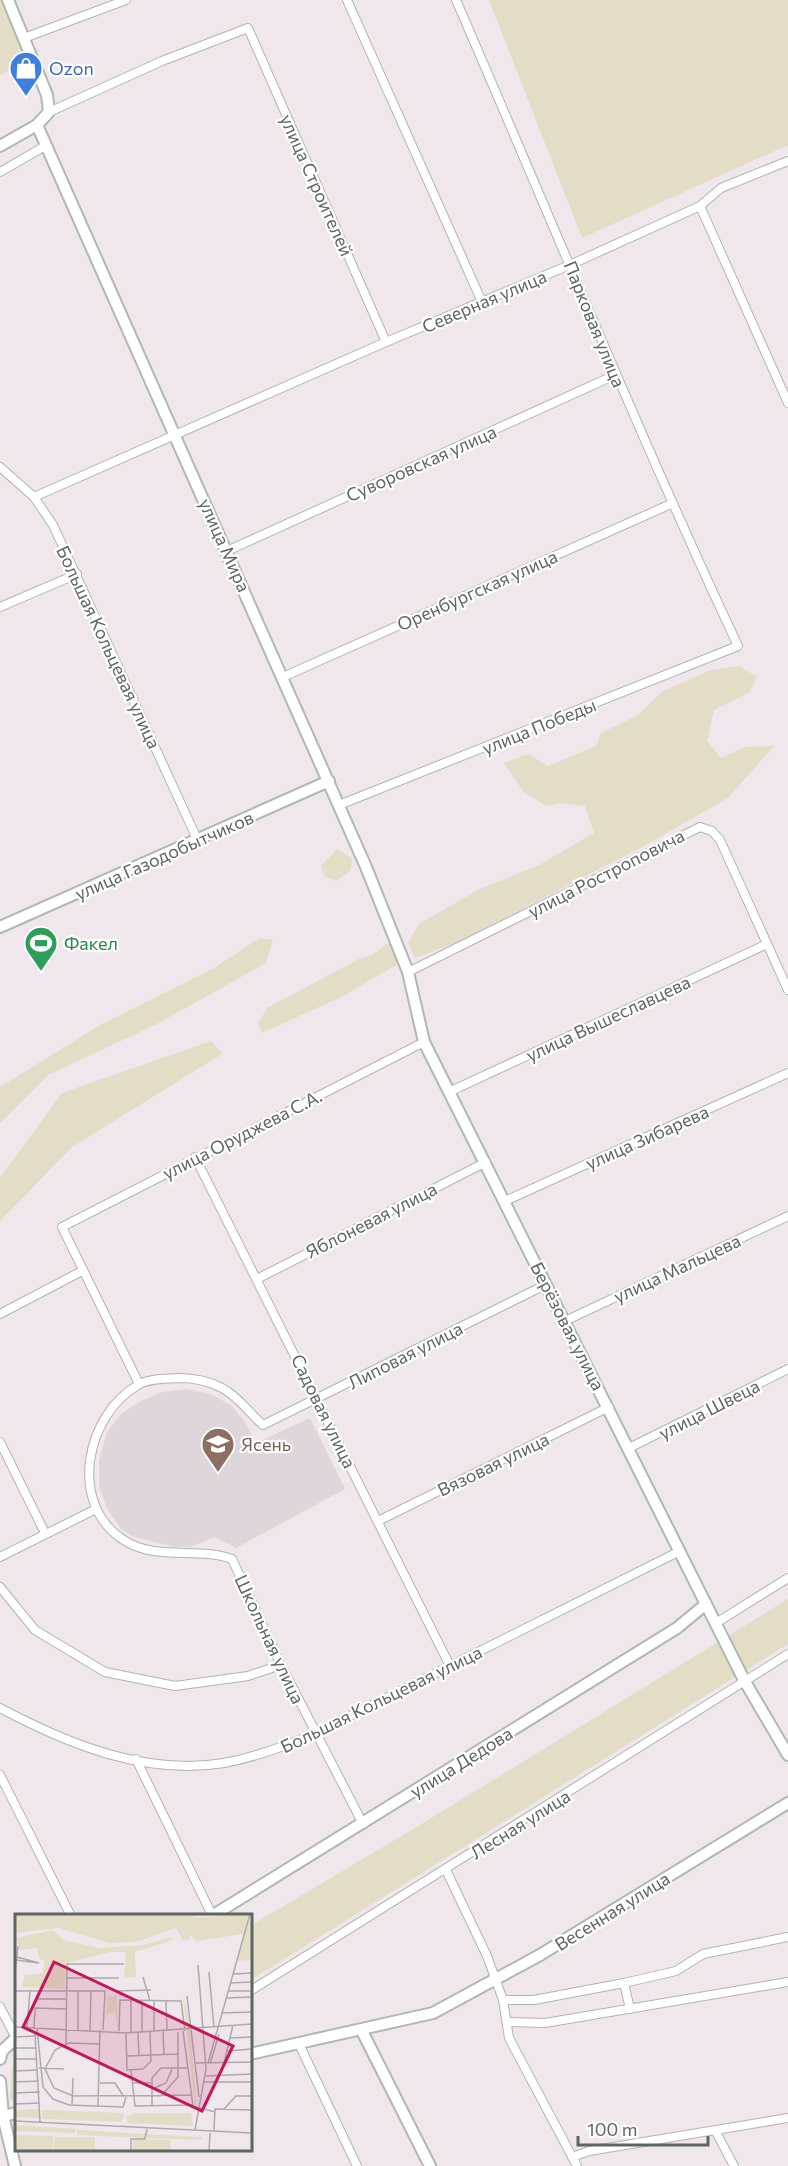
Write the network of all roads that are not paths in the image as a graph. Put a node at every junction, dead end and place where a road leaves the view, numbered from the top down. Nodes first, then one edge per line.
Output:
1 (8, 0) edge
2 (126, 0) edge
3 (347, 0) edge
4 (456, 0) edge
5 (24, 38) junction
6 (49, 112) junction
7 (37, 125) junction
8 (0, 146) edge
9 (45, 146) junction
10 (788, 161) edge
11 (0, 172) edge
12 (700, 206) junction
13 (572, 264) junction
14 (482, 302) junction
15 (386, 342) junction
16 (615, 375) junction
17 (788, 403) edge
18 (176, 435) junction
19 (0, 467) edge
20 (34, 497) junction
21 (671, 504) junction
22 (228, 551) junction
23 (77, 574) junction
24 (0, 607) edge
25 (738, 646) joint
26 (283, 676) junction
27 (328, 781) junction
28 (339, 805) junction
29 (198, 841) junction
30 (0, 927) edge
31 (767, 944) junction
32 (407, 970) junction
33 (788, 990) edge
34 (424, 1041) junction
35 (788, 1073) edge
36 (449, 1092) junction
37 (195, 1157) junction
38 (486, 1162) junction
39 (505, 1201) junction
40 (788, 1216) edge
41 (82, 1271) junction
42 (257, 1279) junction
43 (546, 1284) junction
44 (0, 1314) edge
45 (565, 1321) junction
46 (788, 1369) edge
47 (139, 1384) junction
48 (318, 1398) junction
49 (609, 1407) junction
50 (0, 1442) edge
51 (630, 1448) junction
52 (96, 1509) junction
53 (378, 1521) junction
54 (45, 1533) junction
55 (680, 1551) junction
56 (0, 1557) edge
57 (788, 1578) edge
58 (0, 1587) edge
59 (706, 1604) junction
60 (716, 1623) junction
61 (788, 1654) edge
62 (281, 1665) junction
63 (450, 1666) junction
64 (744, 1680) junction
65 (0, 1708) edge
66 (316, 1733) junction
67 (788, 1755) edge
68 (136, 1759) junction
69 (0, 1775) edge
70 (788, 1803) edge
71 (363, 1824) junction
72 (446, 1870) junction
73 (70, 1914) edge
74 (212, 1914) edge
75 (214, 1914) edge
76 (788, 1937) edge
77 (495, 1982) junction
78 (788, 1982) edge
79 (624, 1983) junction
80 (252, 1990) edge
81 (503, 2000) junction
82 (0, 2007) edge
83 (630, 2009) junction
84 (507, 2022) junction
85 (362, 2031) junction
86 (15, 2036) edge
87 (15, 2039) edge
88 (298, 2044) junction
89 (252, 2054) edge
90 (0, 2059) edge
91 (0, 2081) edge
92 (2, 2117) edge
93 (788, 2118) edge
94 (716, 2132) junction
95 (572, 2157) junction
96 (15, 2166) edge
97 (357, 2166) edge
98 (430, 2166) edge
99 (577, 2166) edge
100 (734, 2166) edge

1 - 5 street
2 - 5 street
3 - 14 street
4 - 13 street, Парковая улица
5 - 6 street
6 - 7 street
6 - 15 street, улица Строителей
7 - 8 street
7 - 9 street, улица Мира
9 - 11 street
9 - 18 street, улица Мира
10 - 12 street, Северная улица
12 - 13 street, Северная улица
12 - 17 street
13 - 14 street, Северная улица
13 - 16 street, Парковая улица
14 - 15 street, Северная улица
15 - 18 street, Северная улица
16 - 21 street, Парковая улица
16 - 22 street, Суворовская улица
18 - 20 street, Северная улица
18 - 22 street, улица Мира
19 - 20 street, Большая Кольцевая улица
20 - 23 street, Большая Кольцевая улица
21 - 25 street, Парковая улица
21 - 26 street, Оренбургская улица
22 - 26 street, улица Мира
23 - 24 street
23 - 29 street, Большая Кольцевая улица
25 - 28 street, улица Победы
26 - 27 street, улица Мира
27 - 28 street, улица Мира
27 - 29 street, улица Газодобытчиков
28 - 32 street, улица Мира
29 - 30 street, улица Газодобытчиков
31 - 32 street, улица Ростроповича
31 - 33 street, улица Ростроповича
31 - 36 street, улица Вышеславцева
32 - 34 street, Берёзовая улица
34 - 36 street, Берёзовая улица
34 - 37 street, улица Оруджева С.А.
35 - 39 street, улица Зибарева
36 - 38 street, Берёзовая улица
37 - 41 street, улица Оруджева С.А.
37 - 42 street, Садовая улица
38 - 39 street, Берёзовая улица
38 - 42 street, Яблоневая улица
39 - 43 street, Берёзовая улица
40 - 45 street, улица Мальцева
41 - 44 street
41 - 47 street
42 - 48 street, Садовая улица
43 - 45 street, Берёзовая улица
43 - 48 street, Липовая улица
45 - 49 street, Берёзовая улица
46 - 51 street, улица Швеца
47 - 48 street, Липовая улица
47 - 52 street, Школьная улица
48 - 53 street, Садовая улица
49 - 51 street, Берёзовая улица
49 - 53 street, Вязовая улица
50 - 54 street
51 - 55 street, Берёзовая улица
52 - 54 street
52 - 62 street, Школьная улица
53 - 63 street, Садовая улица
54 - 56 street
55 - 59 street, Берёзовая улица
55 - 63 street, Большая Кольцевая улица
57 - 60 street
58 - 62 street
59 - 60 street, Берёзовая улица
59 - 71 street, улица Дедова
60 - 64 street, Берёзовая улица
61 - 64 street, Лесная улица
62 - 66 street, Школьная улица
63 - 66 street, Большая Кольцевая улица
64 - 67 street, Берёзовая улица
64 - 72 street, Лесная улица
65 - 68 street, Большая Кольцевая улица
66 - 68 street, Большая Кольцевая улица
66 - 71 street, Школьная улица
68 - 74 street
69 - 73 street
70 - 77 street, Весенная улица
71 - 75 street, улица Дедова
72 - 77 street
72 - 80 street, Лесная улица
76 - 79 street
77 - 81 street
77 - 85 street, Весенная улица
78 - 83 street
79 - 81 street
79 - 83 street
81 - 84 street
82 - 86 street
83 - 84 street
84 - 95 street
85 - 88 street, Весенная улица
85 - 98 street
87 - 90 street
88 - 89 street, Весенная улица
88 - 97 street
91 - 92 street
92 - 96 street
93 - 94 street
94 - 95 street
94 - 100 street
95 - 99 street

